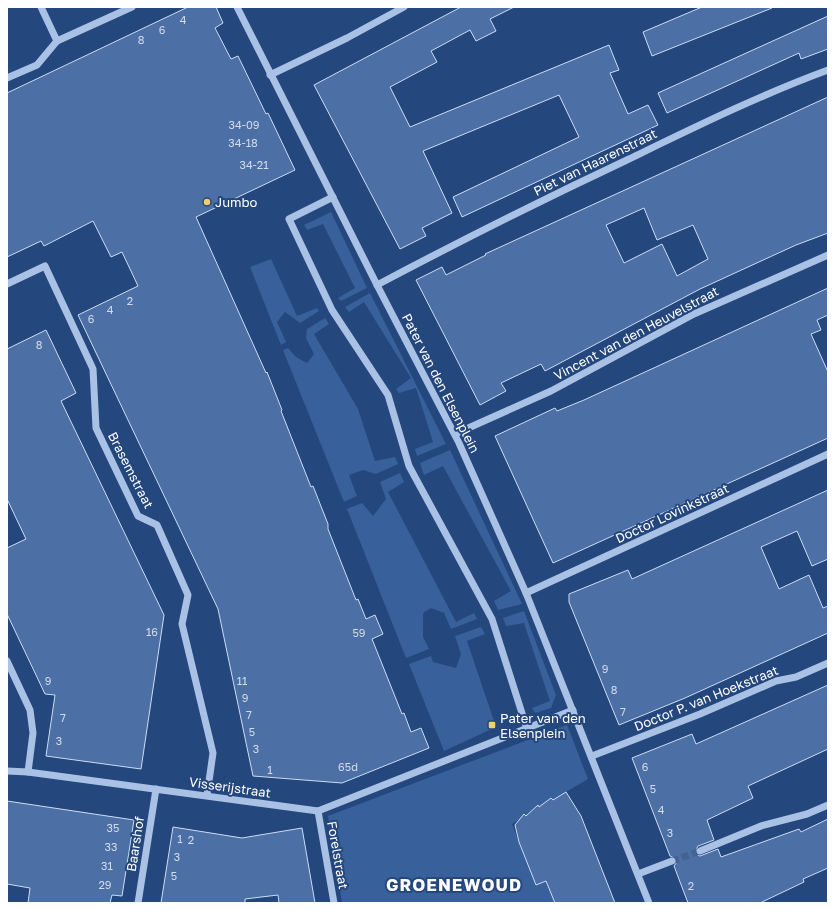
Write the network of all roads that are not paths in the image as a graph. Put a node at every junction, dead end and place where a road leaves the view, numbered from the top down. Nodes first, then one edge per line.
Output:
1 (41, 7) edge
2 (132, 7) edge
3 (237, 7) edge
4 (404, 7) edge
5 (57, 41) junction
6 (828, 70) edge
7 (270, 75) junction
8 (7, 78) edge
9 (333, 198) junction
10 (828, 255) edge
11 (7, 284) edge
12 (377, 285) junction
13 (455, 434) junction
14 (828, 454) edge
15 (526, 593) junction
16 (7, 661) edge
17 (828, 663) edge
18 (573, 710) junction
19 (527, 729) junction
20 (592, 756) junction
21 (7, 772) edge
22 (28, 772) junction
23 (156, 789) junction
24 (207, 795) junction
25 (828, 805) edge
26 (318, 811) junction
27 (700, 851) tunnel mouth
28 (672, 861) tunnel mouth
29 (638, 874) junction
30 (138, 903) edge
31 (334, 903) edge
32 (649, 903) edge

1 - 5 street
2 - 5 street
3 - 7 street, Pater van den Elsenplein
4 - 7 street
5 - 8 street
6 - 12 street, Piet van Haarenstraat
7 - 9 street, Pater van den Elsenplein
9 - 12 street, Pater van den Elsenplein
9 - 19 street
10 - 13 street, Vincent van den Heuvelstraat
11 - 24 street, Brasemstraat
12 - 13 street, Pater van den Elsenplein
13 - 15 street, Pater van den Elsenplein
14 - 15 street, Doctor Lovinkstraat
15 - 18 street, Pater van den Elsenplein
16 - 22 street
17 - 20 street, Doctor P. van Hoekstraat
18 - 19 street
18 - 20 street, Pater van den Elsenplein
19 - 26 street, Visserijstraat
20 - 29 street, Pater van den Elsenplein
21 - 22 street, Visserijstraat
22 - 23 street, Visserijstraat
23 - 24 street, Visserijstraat
23 - 30 street, Baarshof
24 - 26 street, Visserijstraat
25 - 27 street
26 - 31 street, Forelstraat
28 - 29 street
29 - 32 street, Pater van den Elsenplein

